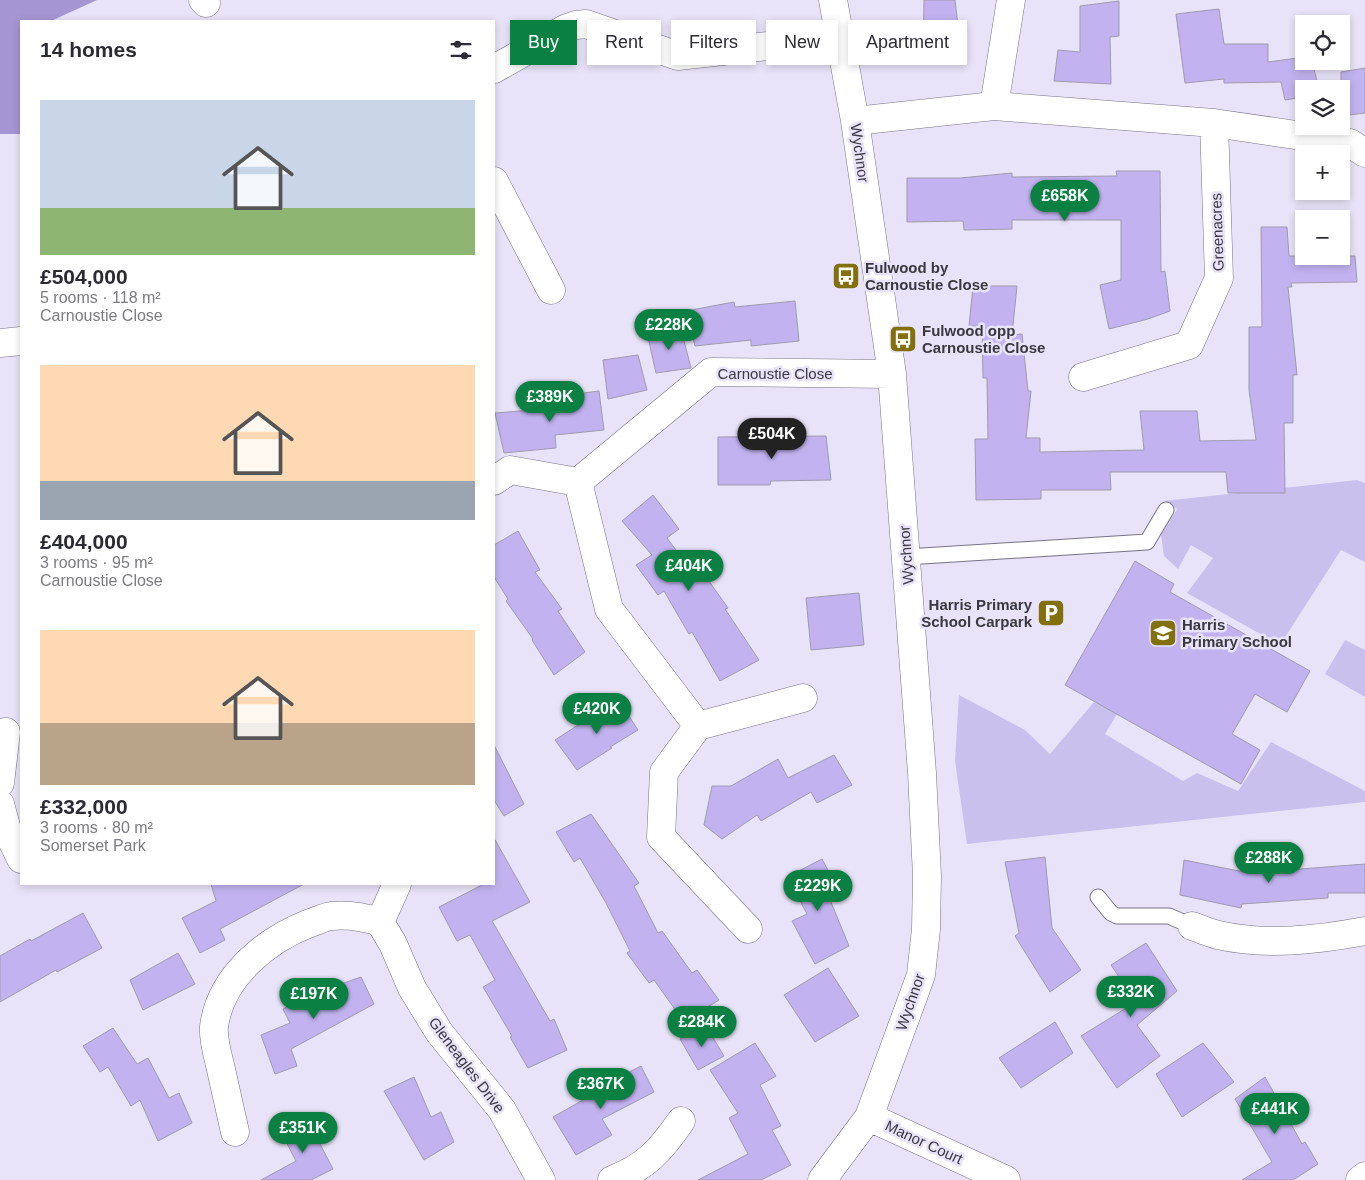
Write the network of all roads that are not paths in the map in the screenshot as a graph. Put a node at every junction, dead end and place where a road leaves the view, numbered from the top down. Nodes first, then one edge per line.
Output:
1 (833, 0) edge
2 (1011, 0) edge
3 (840, 38) junction
4 (495, 68) edge
5 (994, 106) junction
6 (855, 121) junction
7 (1214, 123) junction
8 (1365, 153) edge
9 (495, 182) edge
10 (551, 290) dead end
11 (20, 341) edge
12 (0, 343) edge
13 (892, 374) junction
14 (1083, 377) dead end
15 (495, 480) edge
16 (578, 482) junction
17 (1166, 510) dead end
18 (906, 557) junction
19 (803, 698) dead end
20 (698, 726) junction
21 (9, 731) edge
22 (0, 783) edge
23 (0, 804) edge
24 (20, 858) edge
25 (397, 885) edge
26 (1098, 897) dead end
27 (380, 922) junction
28 (1192, 926) joint
29 (748, 929) dead end
30 (1365, 931) edge
31 (869, 1117) junction
32 (681, 1121) dead end
33 (235, 1132) dead end
34 (1365, 1176) edge
35 (541, 1180) edge
36 (612, 1180) edge
37 (822, 1180) edge
38 (1006, 1180) edge
39 (1360, 1180) edge

1 - 3 street, Wychnor
2 - 5 street
3 - 4 street
3 - 6 street, Wychnor
5 - 6 street
5 - 7 street
6 - 13 street, Wychnor
7 - 8 street
7 - 14 street, Greenacres
9 - 10 street
11 - 12 street
13 - 16 street, Carnoustie Close
13 - 18 street, Wychnor
15 - 16 street
16 - 20 street
17 - 18 lane
18 - 31 street, Wychnor
19 - 20 street
20 - 29 street
21 - 22 street
23 - 24 street
25 - 27 street
26 - 28 lane
27 - 33 street
27 - 35 street, Gleneagles Drive
28 - 30 street
31 - 37 street, Wychnor
31 - 38 street, Manor Court
32 - 36 street
34 - 39 street

